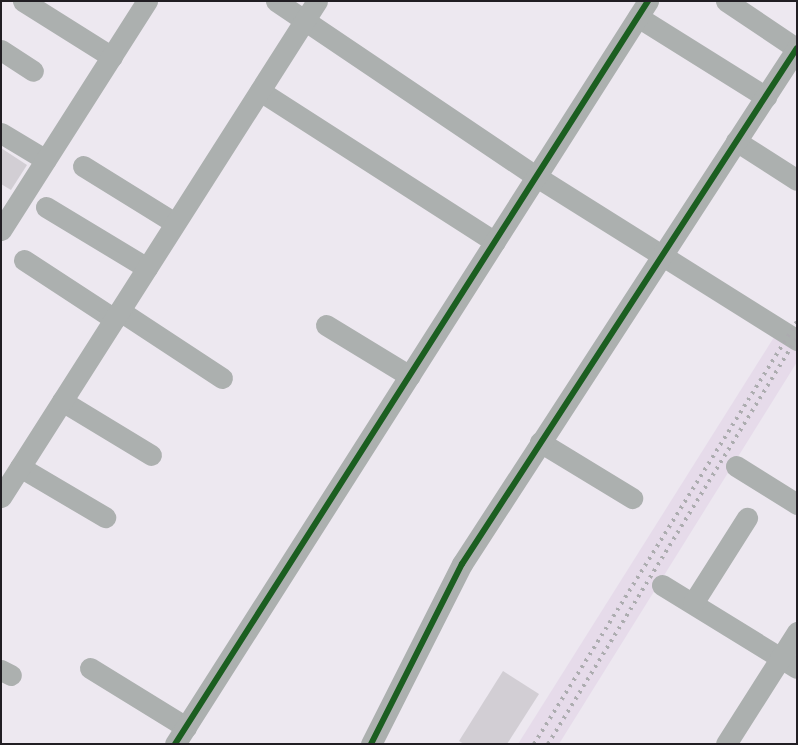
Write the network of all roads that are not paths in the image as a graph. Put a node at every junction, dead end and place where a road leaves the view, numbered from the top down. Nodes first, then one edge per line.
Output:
1 (23, 1) edge
2 (147, 1) edge
3 (276, 1) edge
4 (317, 1) edge
5 (726, 1) edge
6 (643, 9) edge
7 (305, 20) junction
8 (797, 48) edge
9 (1, 50) edge
10 (112, 57) junction
11 (33, 71) dead end
12 (260, 91) junction
13 (766, 97) junction
14 (1, 132) edge
15 (736, 141) junction
16 (46, 160) junction
17 (83, 166) dead end
18 (537, 177) junction
19 (797, 180) edge
20 (46, 207) dead end
21 (175, 223) junction
22 (1, 230) edge
23 (495, 242) junction
24 (662, 254) junction
25 (24, 260) dead end
26 (147, 268) junction
27 (117, 315) junction
28 (326, 325) dead end
29 (797, 340) edge
30 (410, 376) junction
31 (222, 378) dead end
32 (62, 401) junction
33 (540, 442) junction
34 (151, 454) dead end
35 (736, 466) dead end
36 (20, 468) junction
37 (1, 497) edge
38 (632, 498) dead end
39 (797, 504) edge
40 (105, 516) dead end
41 (747, 518) dead end
42 (662, 585) dead end
43 (693, 603) junction
44 (797, 632) edge
45 (789, 663) edge
46 (90, 668) dead end
47 (181, 735) edge
48 (371, 744) edge
49 (726, 744) edge

1 - 10 street
2 - 10 street
3 - 7 street
4 - 7 street
5 - 8 street
6 - 13 street
6 - 18 street
7 - 12 street
7 - 18 street
8 - 13 street
9 - 11 street
10 - 16 street
12 - 21 street
12 - 23 street
13 - 15 street
14 - 16 street
15 - 19 street
15 - 24 street
16 - 22 street
17 - 21 street
18 - 23 street
18 - 24 street
20 - 26 street
21 - 26 street
23 - 30 street
24 - 29 street
24 - 33 street
25 - 27 street
26 - 27 street
27 - 31 street
27 - 32 street
28 - 30 street
30 - 47 street
32 - 34 street
32 - 36 street
33 - 38 street
33 - 48 street
35 - 39 street
36 - 37 street
36 - 40 street
41 - 43 street
42 - 43 street
43 - 45 street
44 - 45 street
45 - 49 street
46 - 47 street

